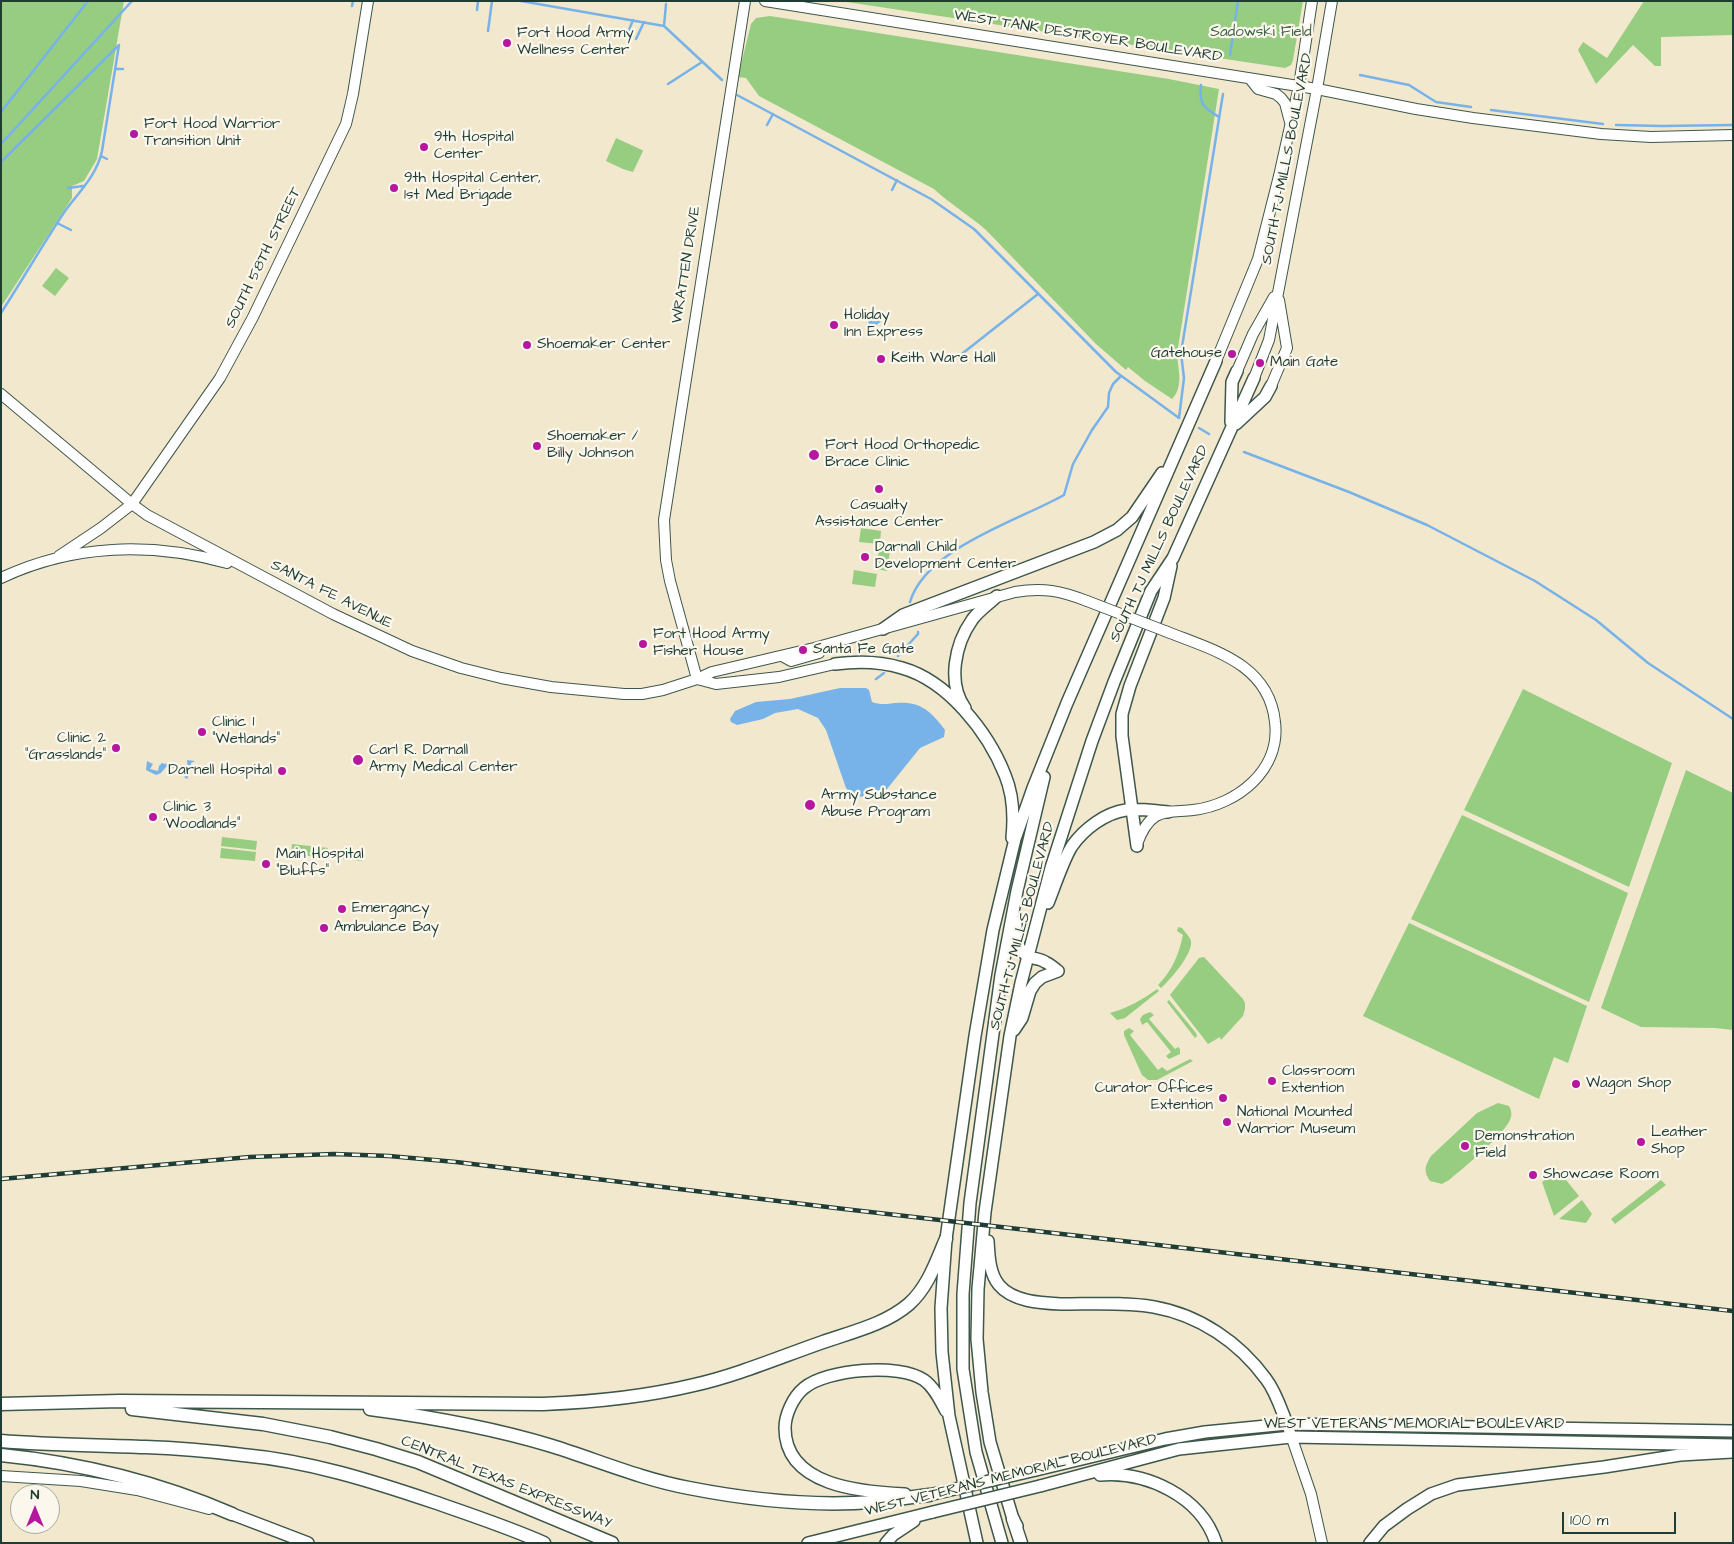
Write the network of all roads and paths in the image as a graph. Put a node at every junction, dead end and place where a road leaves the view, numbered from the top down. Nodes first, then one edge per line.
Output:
1 (368, 1) edge
2 (745, 1) edge
3 (765, 1) edge
4 (1312, 1) edge
5 (1332, 1) edge
6 (1250, 78) junction
7 (1299, 86) junction
8 (1317, 89) junction
9 (1290, 125) junction
10 (1733, 135) edge
11 (1277, 292) junction
12 (1216, 361) joint
13 (1254, 378) junction
14 (1, 394) edge
15 (1231, 429) junction
16 (1173, 457) junction
17 (132, 504) junction
18 (58, 556) junction
19 (1173, 558) junction
20 (244, 567) junction
21 (1, 578) edge
22 (997, 596) junction
23 (883, 629) junction
24 (834, 664) joint
25 (698, 679) junction
26 (972, 719) junction
27 (1054, 736) junction
28 (1132, 810) junction
29 (1168, 812) junction
30 (1137, 846) joint
31 (1009, 866) junction
32 (1016, 892) junction
33 (1030, 951) junction
34 (1010, 1036) junction
35 (985, 1212) junction
36 (946, 1239) junction
37 (272, 1402) junction
38 (1, 1405) edge
39 (949, 1416) junction
40 (1287, 1424) junction
41 (1733, 1431) edge
42 (1291, 1436) junction
43 (1, 1441) edge
44 (1733, 1445) edge
45 (1733, 1452) edge
46 (1, 1455) edge
47 (1, 1476) edge
48 (1076, 1476) junction
49 (929, 1495) junction
50 (929, 1513) junction
51 (232, 1514) junction
52 (1013, 1519) junction
53 (976, 1541) edge
54 (308, 1543) edge
55 (544, 1543) edge
56 (612, 1543) edge
57 (808, 1543) edge
58 (886, 1543) edge
59 (1002, 1543) edge
60 (1021, 1543) edge
61 (1026, 1543) edge
62 (1216, 1543) edge
63 (1322, 1543) edge
64 (1370, 1543) edge

1 - 17 street, SOUTH 58TH STREET
2 - 25 street, WRATTEN DRIVE
3 - 6 street, WEST TANK DESTROYER BOULEVARD
4 - 7 street, SOUTH TJ MILLS BOULEVARD
5 - 8 street, SOUTH TJ MILLS BOULEVARD
6 - 7 street, WEST TANK DESTROYER BOULEVARD
6 - 9 street
7 - 8 street, WEST TANK DESTROYER BOULEVARD
7 - 9 street, SOUTH TJ MILLS BOULEVARD
8 - 10 street, WEST TANK DESTROYER BOULEVARD
8 - 11 street, SOUTH TJ MILLS BOULEVARD
9 - 12 street, SOUTH TJ MILLS BOULEVARD
11 - 13 street, SOUTH TJ MILLS BOULEVARD
11 - 13 street
11 - 13 street
12 - 16 main road, SOUTH TJ MILLS BOULEVARD
13 - 15 main road, SOUTH TJ MILLS BOULEVARD
13 - 15 main road
13 - 15 main road
14 - 17 street, SANTA FE AVENUE
15 - 19 main road, SOUTH TJ MILLS BOULEVARD
16 - 23 main road
16 - 27 main road, SOUTH TJ MILLS BOULEVARD
17 - 18 street, SOUTH 58TH STREET
17 - 20 street, SANTA FE AVENUE
18 - 20 street
18 - 21 street
19 - 28 main road
19 - 33 main road, SOUTH TJ MILLS BOULEVARD
20 - 25 street, SANTA FE AVENUE
22 - 23 street, SANTA FE AVENUE
22 - 26 main road
22 - 29 street, SANTA FE AVENUE, bridge
23 - 25 street, SANTA FE AVENUE
24 - 25 street
24 - 26 main road
26 - 31 main road
27 - 31 main road, SOUTH TJ MILLS BOULEVARD
27 - 32 main road, SOUTH TJ MILLS BOULEVARD
28 - 29 main road
28 - 30 main road
28 - 33 main road
29 - 30 street
31 - 36 main road, SOUTH TJ MILLS BOULEVARD
32 - 33 main road
32 - 59 main road, SOUTH TJ MILLS BOULEVARD
33 - 34 main road, SOUTH TJ MILLS BOULEVARD
33 - 34 main road
34 - 35 main road, SOUTH TJ MILLS BOULEVARD
35 - 40 main road
35 - 52 main road, SOUTH TJ MILLS BOULEVARD
36 - 37 highway
36 - 39 main road, SOUTH TJ MILLS BOULEVARD
37 - 38 highway
37 - 49 highway
38 - 56 highway, CENTRAL TEXAS EXPRESSWAY
39 - 49 main road, WEST VETERANS MEMORIAL BOULEVARD
39 - 53 main road, SOUTH TJ MILLS BOULEVARD
40 - 41 main road, WEST VETERANS MEMORIAL BOULEVARD
40 - 42 street
40 - 49 main road, WEST VETERANS MEMORIAL BOULEVARD, bridge
42 - 44 main road, WEST VETERANS MEMORIAL BOULEVARD
42 - 48 main road, WEST VETERANS MEMORIAL BOULEVARD
42 - 63 street
43 - 55 highway
45 - 64 main road
46 - 51 highway
47 - 51 street
48 - 50 main road, WEST VETERANS MEMORIAL BOULEVARD, bridge
48 - 62 main road
50 - 57 main road, WEST VETERANS MEMORIAL BOULEVARD
50 - 58 main road
51 - 54 main road
52 - 60 highway
52 - 61 main road, SOUTH TJ MILLS BOULEVARD

